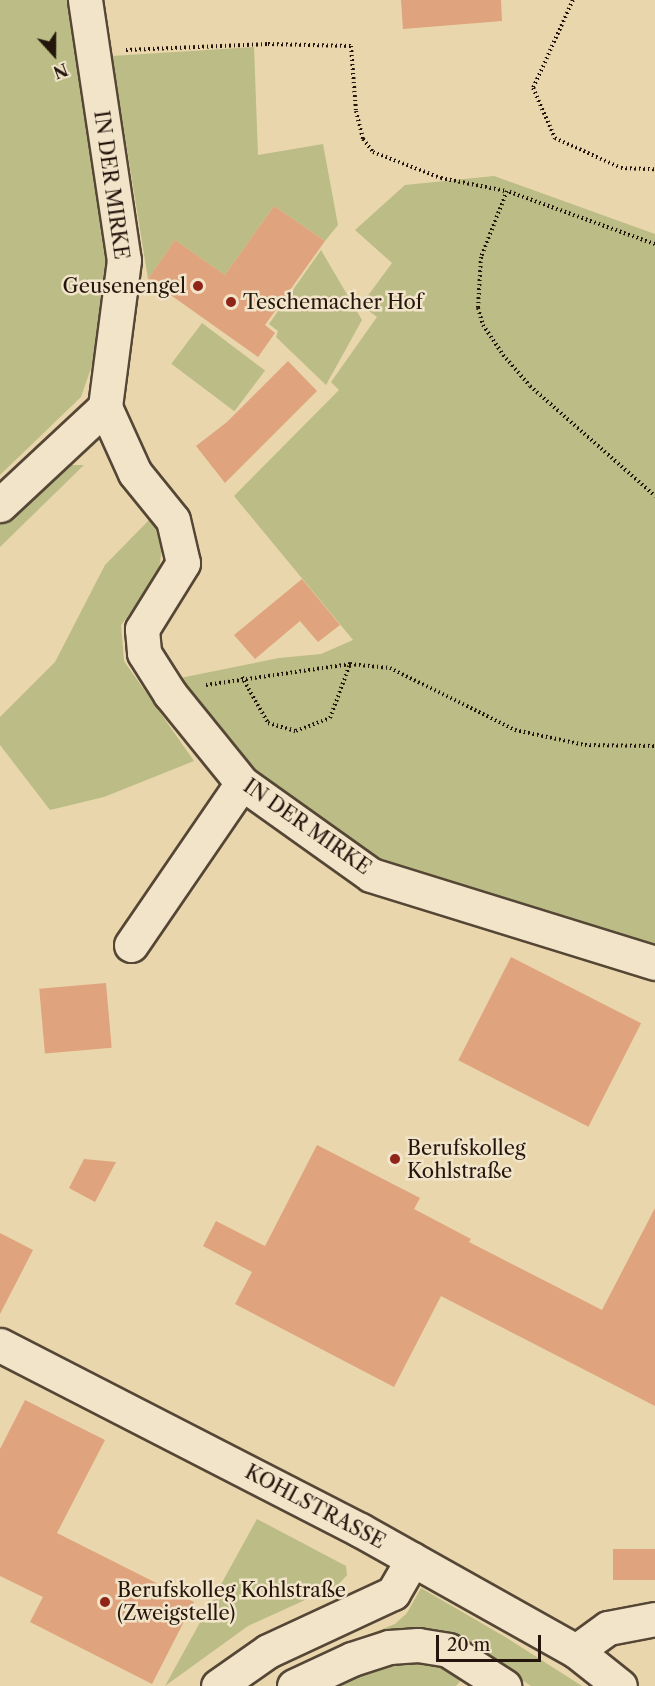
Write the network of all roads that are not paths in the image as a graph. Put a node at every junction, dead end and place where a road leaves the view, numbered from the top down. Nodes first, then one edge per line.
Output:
1 (85, 0) edge
2 (105, 407) junction
3 (0, 505) edge
4 (242, 783) junction
5 (131, 945) dead end
6 (655, 963) edge
7 (0, 1345) edge
8 (413, 1559) junction
9 (655, 1619) edge
10 (576, 1651) junction
11 (219, 1686) edge
12 (294, 1686) edge
13 (504, 1686) edge
14 (620, 1686) edge

1 - 2 street, IN DER MIRKE
2 - 3 street
2 - 4 street, IN DER MIRKE
4 - 5 street
4 - 6 street, IN DER MIRKE
7 - 8 street, KOHLSTRASSE
8 - 10 street, KOHLSTRASSE
8 - 11 street
9 - 10 street
10 - 14 street, KOHLSTRASSE
12 - 13 street

